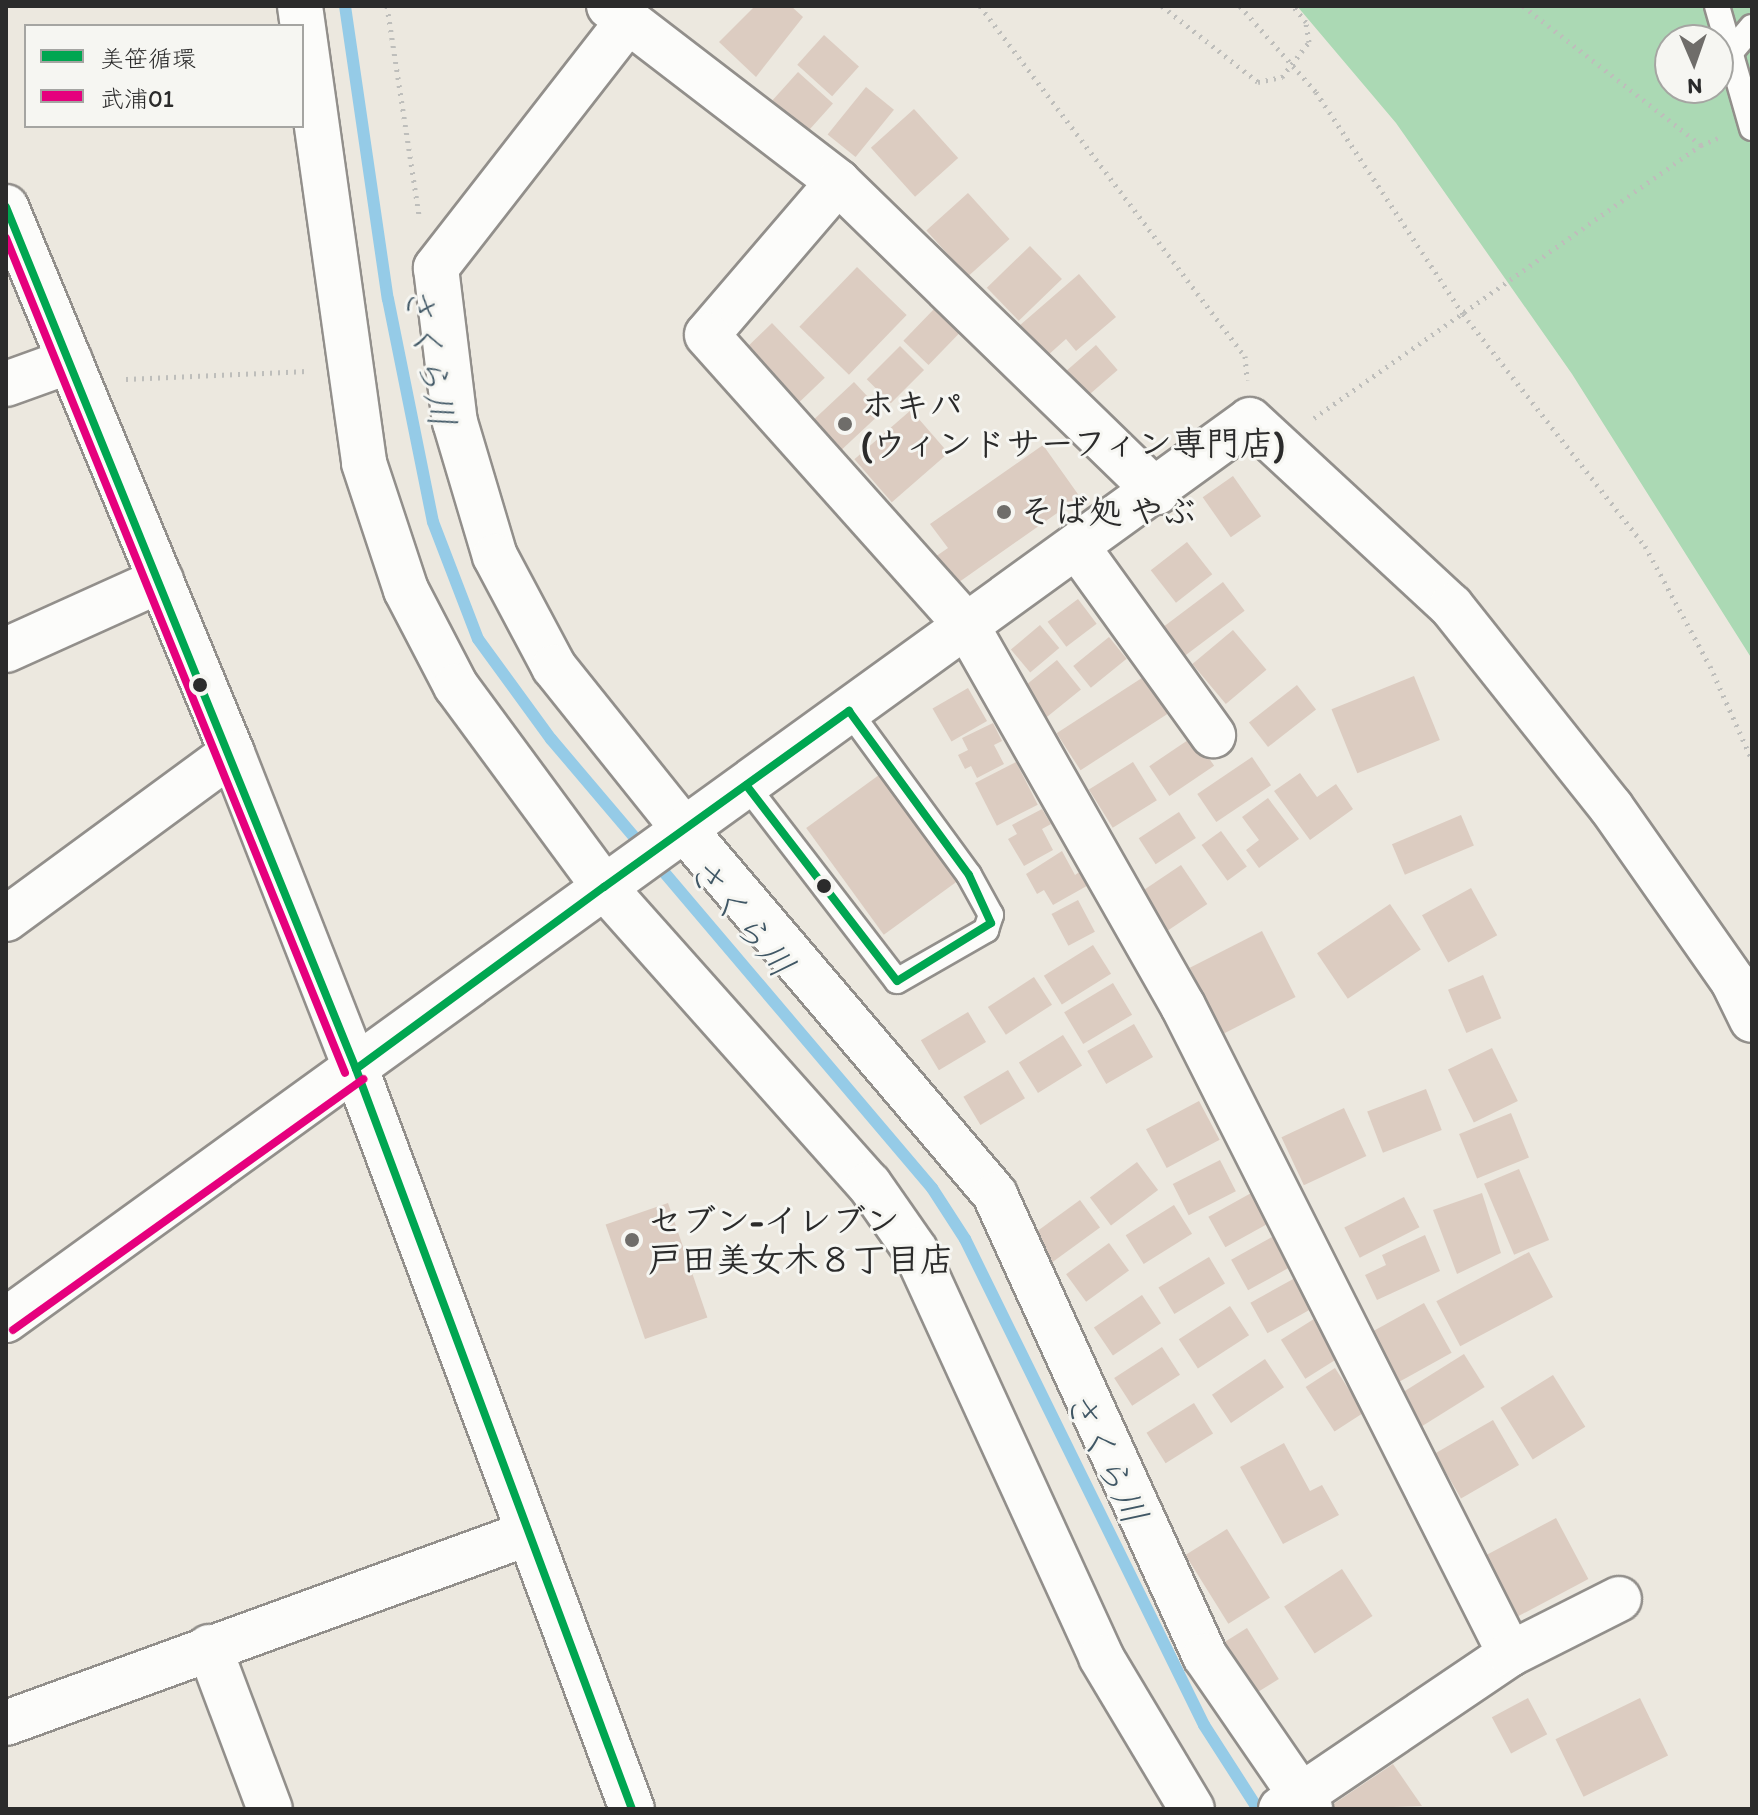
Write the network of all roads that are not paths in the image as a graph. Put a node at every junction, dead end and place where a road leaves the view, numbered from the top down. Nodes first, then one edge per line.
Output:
1 (619, 13) edge
2 (1752, 27) edge
3 (304, 36) edge
4 (1734, 48) edge
5 (1734, 66) edge
6 (1752, 127) edge
7 (838, 182) junction
8 (6, 207) edge
9 (76, 371) junction
10 (6, 384) edge
11 (1157, 492) junction
12 (1078, 548) junction
13 (161, 580) junction
14 (967, 626) junction
15 (6, 650) edge
16 (849, 711) junction
17 (1213, 735) dead end
18 (232, 753) junction
19 (746, 785) junction
20 (680, 832) junction
21 (617, 878) junction
22 (6, 919) edge
23 (1752, 1020) edge
24 (356, 1069) junction
25 (6, 1320) edge
26 (526, 1534) junction
27 (1619, 1599) dead end
28 (209, 1647) junction
29 (1510, 1654) junction
30 (6, 1723) edge
31 (1295, 1805) edge
32 (270, 1809) edge
33 (632, 1809) edge
34 (1192, 1809) edge

1 - 7 street
1 - 20 street
2 - 4 lane
3 - 21 street
5 - 6 lane
7 - 11 street
7 - 14 street
8 - 9 street
9 - 10 street
9 - 13 street
11 - 12 street
11 - 23 street
12 - 14 street
12 - 17 street
13 - 15 street
13 - 18 street
14 - 16 street
14 - 29 street
16 - 19 street
16 - 19 lane
18 - 22 street
18 - 24 street
19 - 20 street
20 - 21 street
20 - 31 street
21 - 24 street
21 - 34 street
24 - 25 street
24 - 26 street
26 - 28 street
26 - 33 street
27 - 29 street
28 - 30 street
28 - 32 street
29 - 31 street

